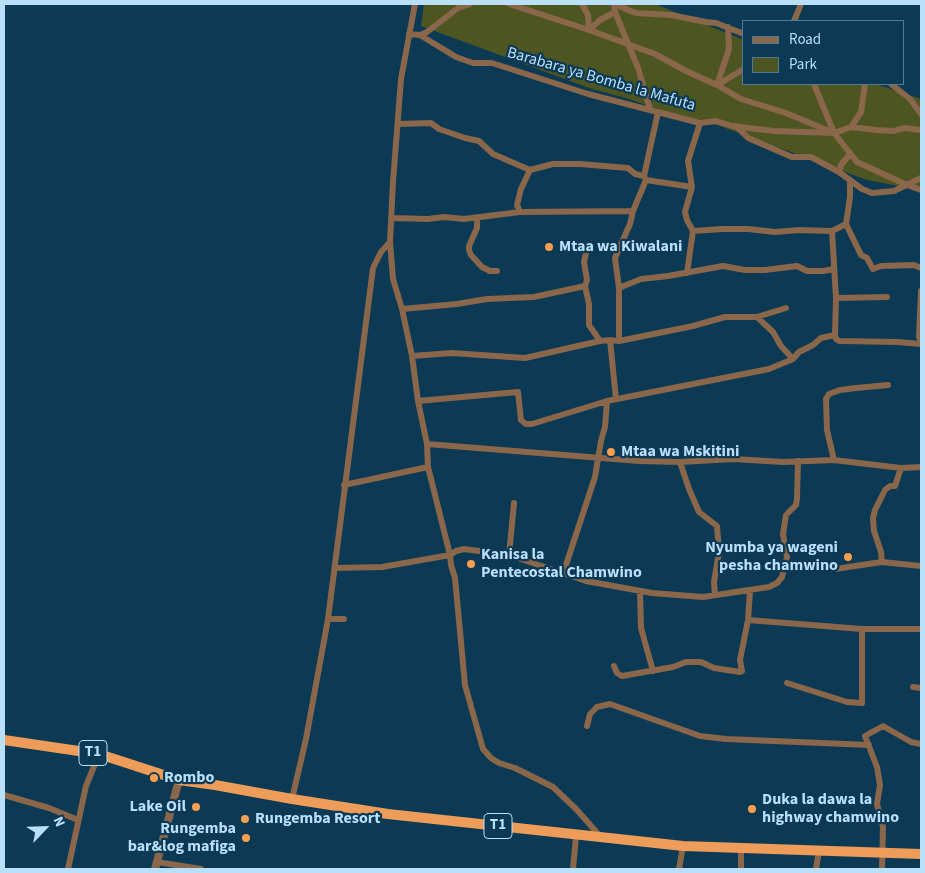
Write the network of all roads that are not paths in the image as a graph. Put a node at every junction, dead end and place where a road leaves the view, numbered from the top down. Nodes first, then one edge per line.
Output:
1 (415, 4) edge
2 (470, 4) edge
3 (509, 4) edge
4 (582, 4) edge
5 (615, 4) edge
6 (801, 4) edge
7 (615, 12) junction
8 (794, 20) edge
9 (728, 27) junction
10 (589, 30) junction
11 (742, 33) edge
12 (409, 34) junction
13 (420, 35) junction
14 (629, 44) junction
15 (742, 70) edge
16 (717, 84) junction
17 (814, 85) edge
18 (866, 85) edge
19 (892, 85) edge
20 (650, 109) junction
21 (658, 112) junction
22 (921, 114) edge
23 (802, 119) junction
24 (700, 123) junction
25 (398, 124) junction
26 (736, 126) junction
27 (851, 127) junction
28 (921, 130) edge
29 (802, 132) junction
30 (834, 133) junction
31 (850, 154) junction
32 (530, 170) junction
33 (839, 172) junction
34 (645, 178) junction
35 (921, 178) edge
36 (850, 182) junction
37 (907, 185) junction
38 (692, 188) junction
39 (921, 190) edge
40 (633, 211) junction
41 (520, 212) junction
42 (477, 217) junction
43 (391, 218) junction
44 (846, 224) junction
45 (693, 231) junction
46 (832, 231) junction
47 (390, 242) junction
48 (586, 253) dead end
49 (921, 268) edge
50 (834, 269) junction
51 (497, 271) dead end
52 (687, 273) junction
53 (585, 286) junction
54 (619, 288) junction
55 (921, 291) edge
56 (887, 297) dead end
57 (836, 298) junction
58 (786, 308) dead end
59 (402, 310) junction
60 (757, 316) junction
61 (835, 335) junction
62 (610, 340) junction
63 (600, 341) junction
64 (619, 341) junction
65 (921, 342) edge
66 (412, 356) junction
67 (793, 359) junction
68 (888, 385) dead end
69 (616, 399) junction
70 (418, 401) junction
71 (607, 401) junction
72 (427, 444) junction
73 (599, 457) junction
74 (834, 460) junction
75 (798, 461) junction
76 (680, 462) junction
77 (428, 467) junction
78 (921, 467) edge
79 (901, 468) junction
80 (344, 485) junction
81 (514, 503) dead end
82 (450, 555) junction
83 (509, 556) junction
84 (882, 562) junction
85 (921, 566) edge
86 (335, 568) junction
87 (835, 569) dead end
88 (563, 574) junction
89 (750, 591) junction
90 (640, 592) junction
91 (714, 595) junction
92 (328, 619) junction
93 (344, 619) dead end
94 (748, 620) junction
95 (862, 629) junction
96 (921, 629) edge
97 (614, 666) dead end
98 (653, 671) junction
99 (787, 683) dead end
100 (913, 687) dead end
101 (921, 688) edge
102 (587, 726) dead end
103 (4, 740) edge
104 (921, 744) edge
105 (869, 745) junction
106 (100, 754) junction
107 (179, 780) junction
108 (4, 795) edge
109 (292, 799) junction
110 (78, 820) junction
111 (576, 836) junction
112 (601, 837) junction
113 (683, 846) junction
114 (741, 848) junction
115 (819, 851) junction
116 (882, 853) junction
117 (921, 854) edge
118 (156, 866) edge
119 (68, 869) edge
120 (201, 869) edge
121 (573, 869) edge
122 (679, 869) edge
123 (741, 869) edge
124 (816, 869) edge
125 (882, 869) edge

1 - 12 street
2 - 13 street
3 - 10 street
4 - 10 street
5 - 7 street
5 - 9 street
6 - 8 street
7 - 10 street
7 - 14 street
9 - 11 street
9 - 16 street
10 - 14 street
12 - 13 street, Barabara ya Bomba la Mafuta
12 - 25 street
13 - 20 street, Barabara ya Bomba la Mafuta
14 - 16 street
14 - 20 street
15 - 16 street
16 - 23 street
17 - 30 street
18 - 27 street
19 - 22 street
20 - 21 street, Barabara ya Bomba la Mafuta
21 - 24 street, Barabara ya Bomba la Mafuta
21 - 34 street
23 - 29 street
23 - 30 street
24 - 26 street, Barabara ya Bomba la Mafuta
24 - 38 street
25 - 32 street
25 - 43 street
26 - 29 street, Barabara ya Bomba la Mafuta
26 - 33 street
27 - 28 street
27 - 30 street
29 - 30 street, Barabara ya Bomba la Mafuta
30 - 31 street
31 - 33 street
31 - 37 street
32 - 34 street
32 - 41 street
33 - 36 street
34 - 38 street
34 - 40 street
35 - 37 street
36 - 37 street
36 - 44 street
37 - 39 street
38 - 45 street
40 - 41 street
40 - 54 street
41 - 42 street
42 - 43 street
42 - 51 street
43 - 47 street
44 - 46 street
44 - 49 street
45 - 46 street
45 - 52 street
46 - 50 street
47 - 59 street
47 - 80 street
48 - 53 street
50 - 52 street
50 - 57 street
52 - 54 street
53 - 59 street
53 - 63 street
54 - 64 street
55 - 65 street
56 - 57 street
57 - 61 street
58 - 60 street
59 - 66 street
60 - 64 street
60 - 67 street
61 - 65 street
61 - 67 street
62 - 63 street
62 - 64 street
62 - 69 street
63 - 66 street
66 - 70 street
67 - 69 street
68 - 74 street
69 - 71 street
70 - 71 street
70 - 72 street
71 - 73 street
72 - 73 street
72 - 77 street
73 - 76 street
73 - 88 street
74 - 75 street
74 - 79 street
75 - 76 street
75 - 89 street
76 - 91 street
77 - 80 street
77 - 82 street
78 - 79 street
79 - 84 street
80 - 86 street
81 - 83 street
82 - 83 street
82 - 86 street
82 - 112 street
83 - 88 street
84 - 85 street
84 - 87 street
86 - 92 street
88 - 90 street
89 - 91 street
89 - 94 street
90 - 91 street
90 - 98 street
92 - 93 street
92 - 109 street
94 - 95 street
94 - 98 street
95 - 96 street
95 - 99 street
97 - 98 street
100 - 101 street
102 - 105 street
103 - 106 highway, T1
104 - 105 street
105 - 116 street
106 - 107 highway, T1
106 - 110 street
107 - 109 highway, T1
107 - 118 street
108 - 110 street
109 - 111 highway, T1
110 - 119 street
111 - 112 highway, T1
111 - 121 street
112 - 113 highway, T1
113 - 114 highway, T1
113 - 122 street
114 - 115 highway, T1
114 - 123 street
115 - 116 highway, T1
115 - 124 street
116 - 117 highway, T1
116 - 125 street
118 - 120 street

